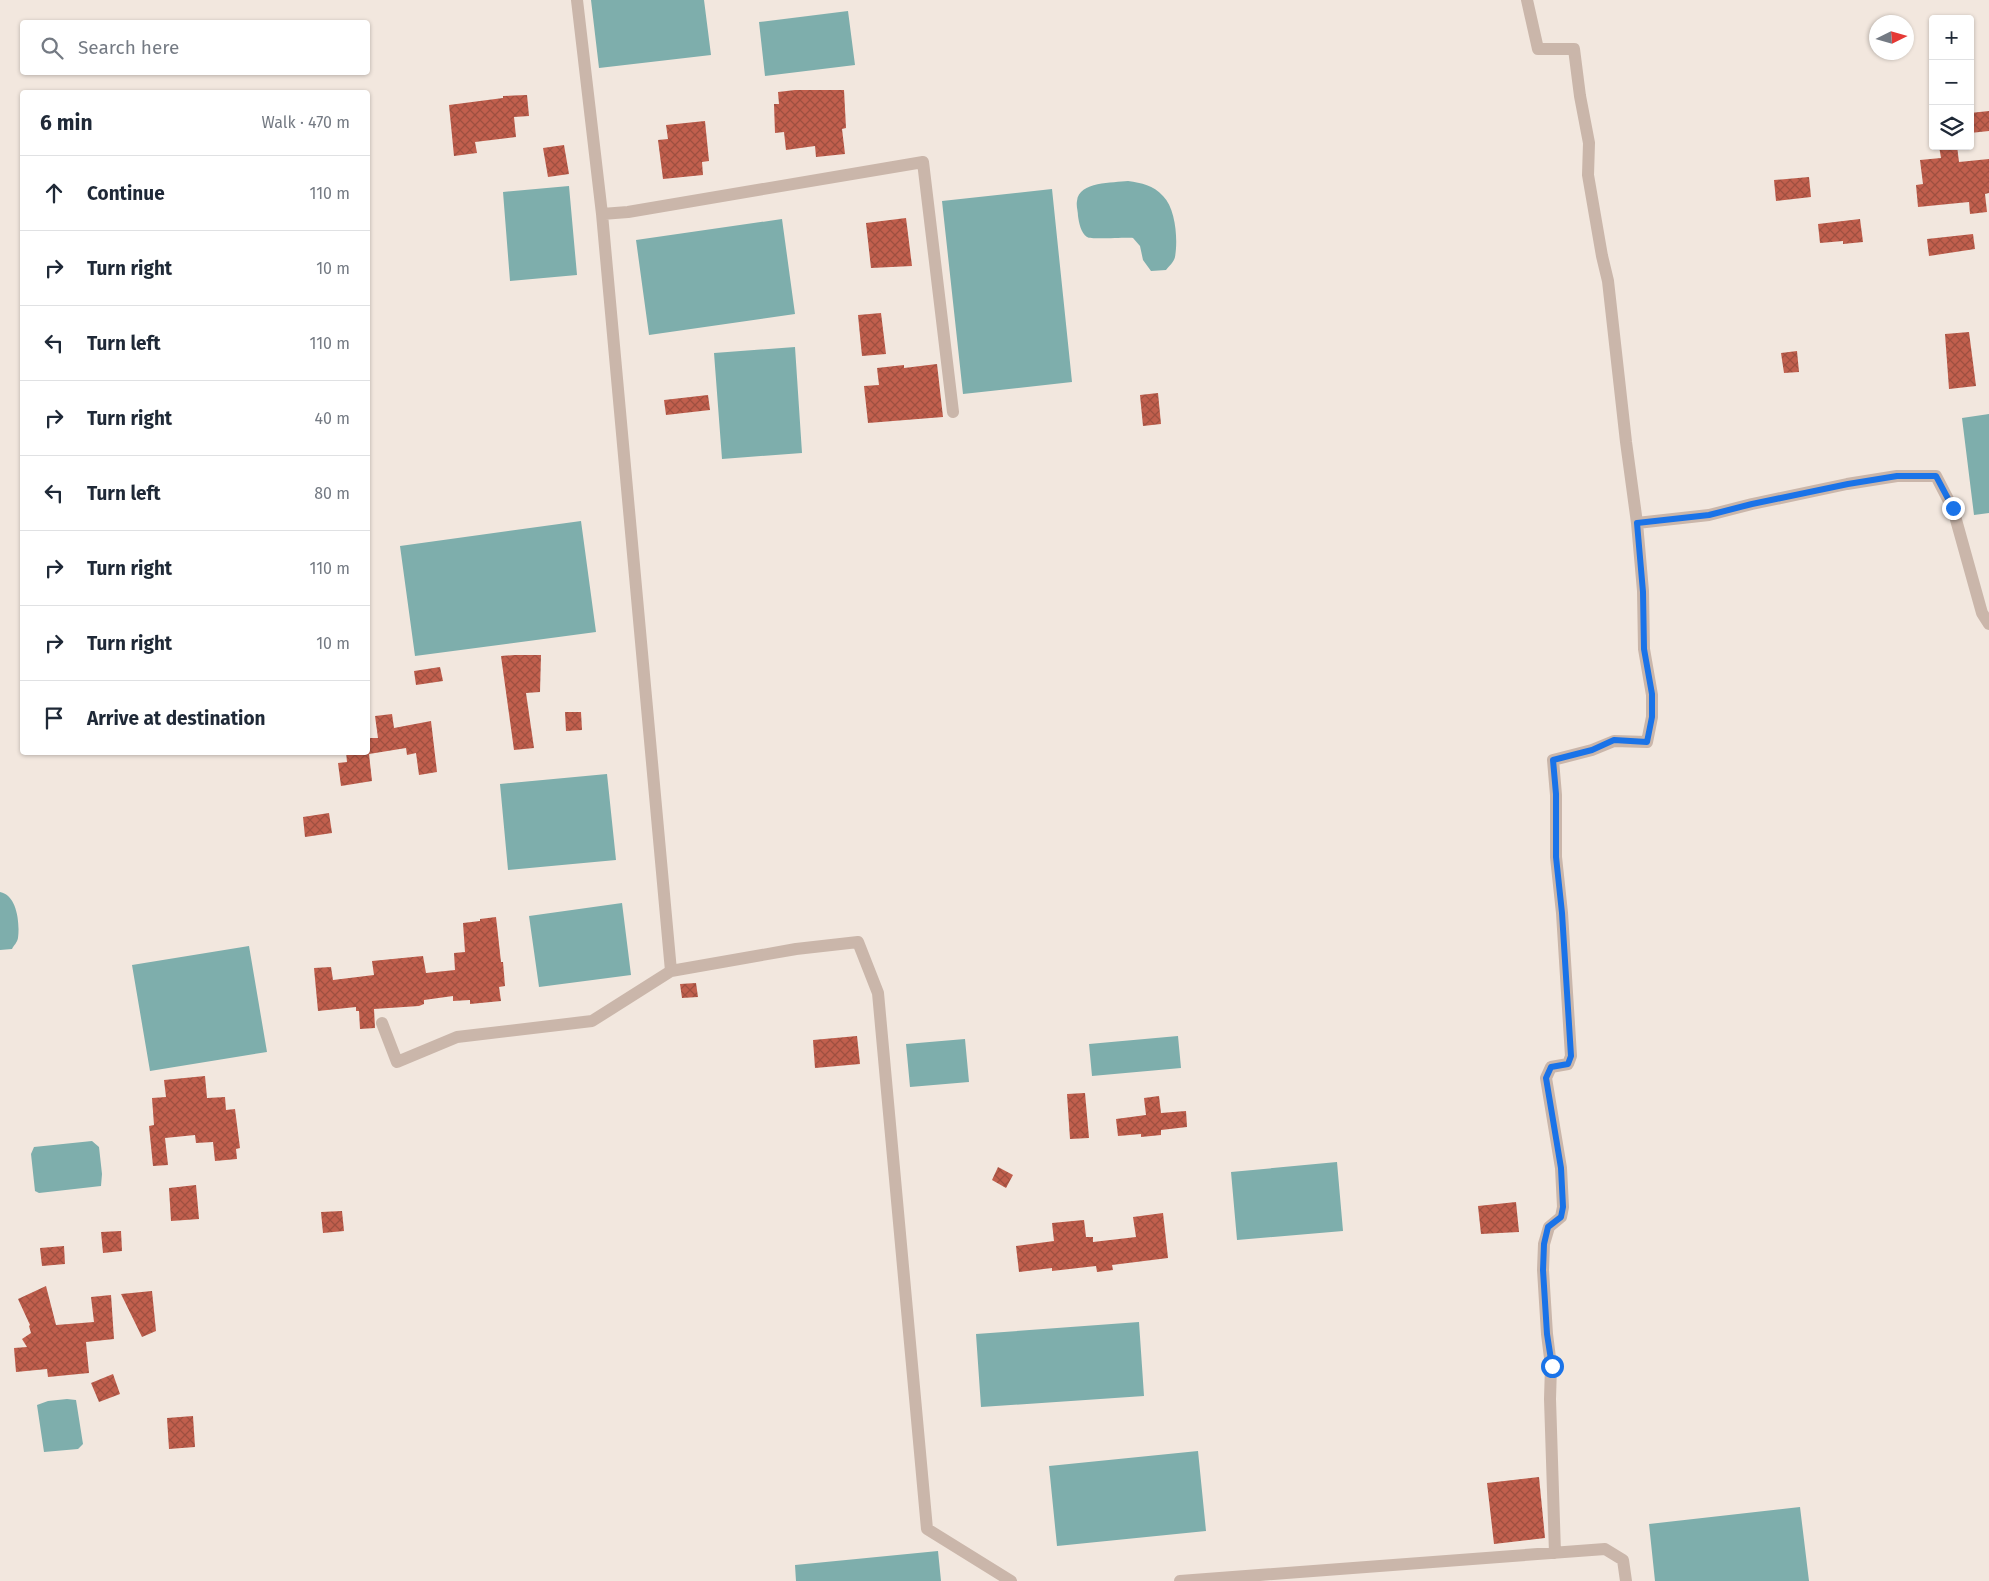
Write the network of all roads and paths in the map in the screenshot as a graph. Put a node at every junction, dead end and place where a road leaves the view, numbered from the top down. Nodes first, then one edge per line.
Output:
1 (577, 0) edge
2 (1528, 0) edge
3 (602, 214) junction
4 (953, 412) dead end
5 (1637, 523) junction
6 (1989, 624) edge
7 (672, 971) junction
8 (382, 1023) dead end
9 (1555, 1553) junction
10 (1011, 1581) edge
11 (1180, 1581) edge
12 (1626, 1581) edge

1 - 3 street
2 - 5 street
3 - 4 street
3 - 7 street
5 - 6 street
5 - 9 street
7 - 8 street
7 - 10 street
9 - 11 street
9 - 12 street

